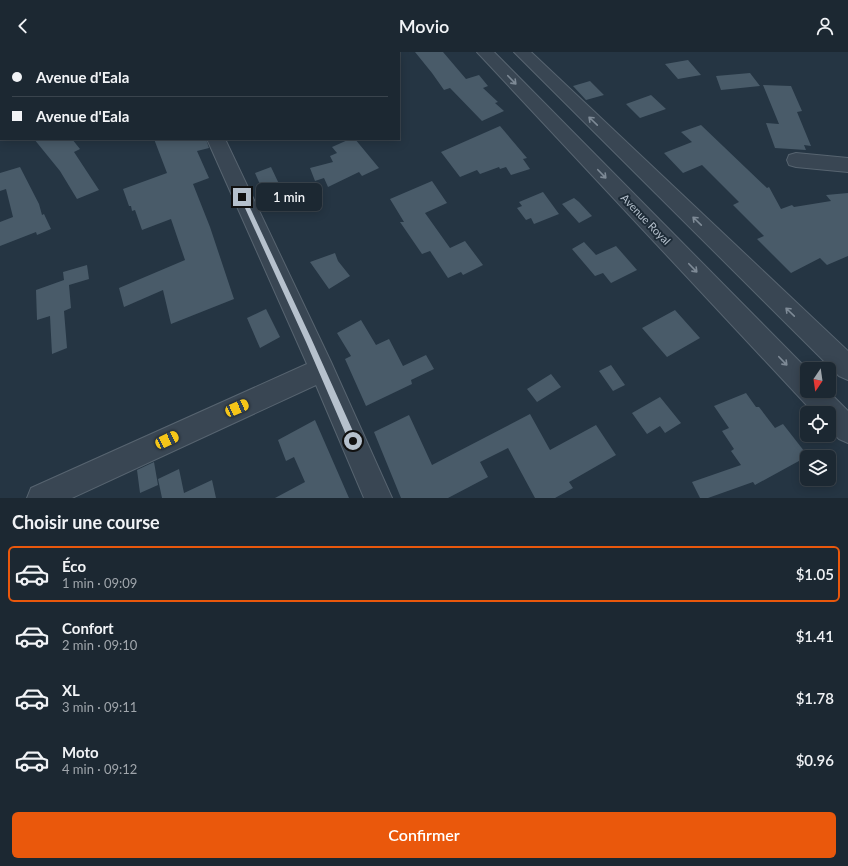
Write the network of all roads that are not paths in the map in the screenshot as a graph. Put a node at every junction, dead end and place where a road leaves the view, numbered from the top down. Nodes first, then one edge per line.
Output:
1 (485, 52) edge
2 (522, 52) edge
3 (216, 140) edge
4 (796, 160) dead end
5 (848, 165) edge
6 (848, 368) edge
7 (322, 370) junction
8 (800, 380) edge
9 (818, 398) edge
10 (848, 430) edge
11 (41, 498) edge
12 (378, 498) edge

1 -> 8 street, Avenue Royal
6 -> 2 street
3 - 7 street
4 - 5 street
7 - 11 street
7 - 12 street
9 - 10 street

